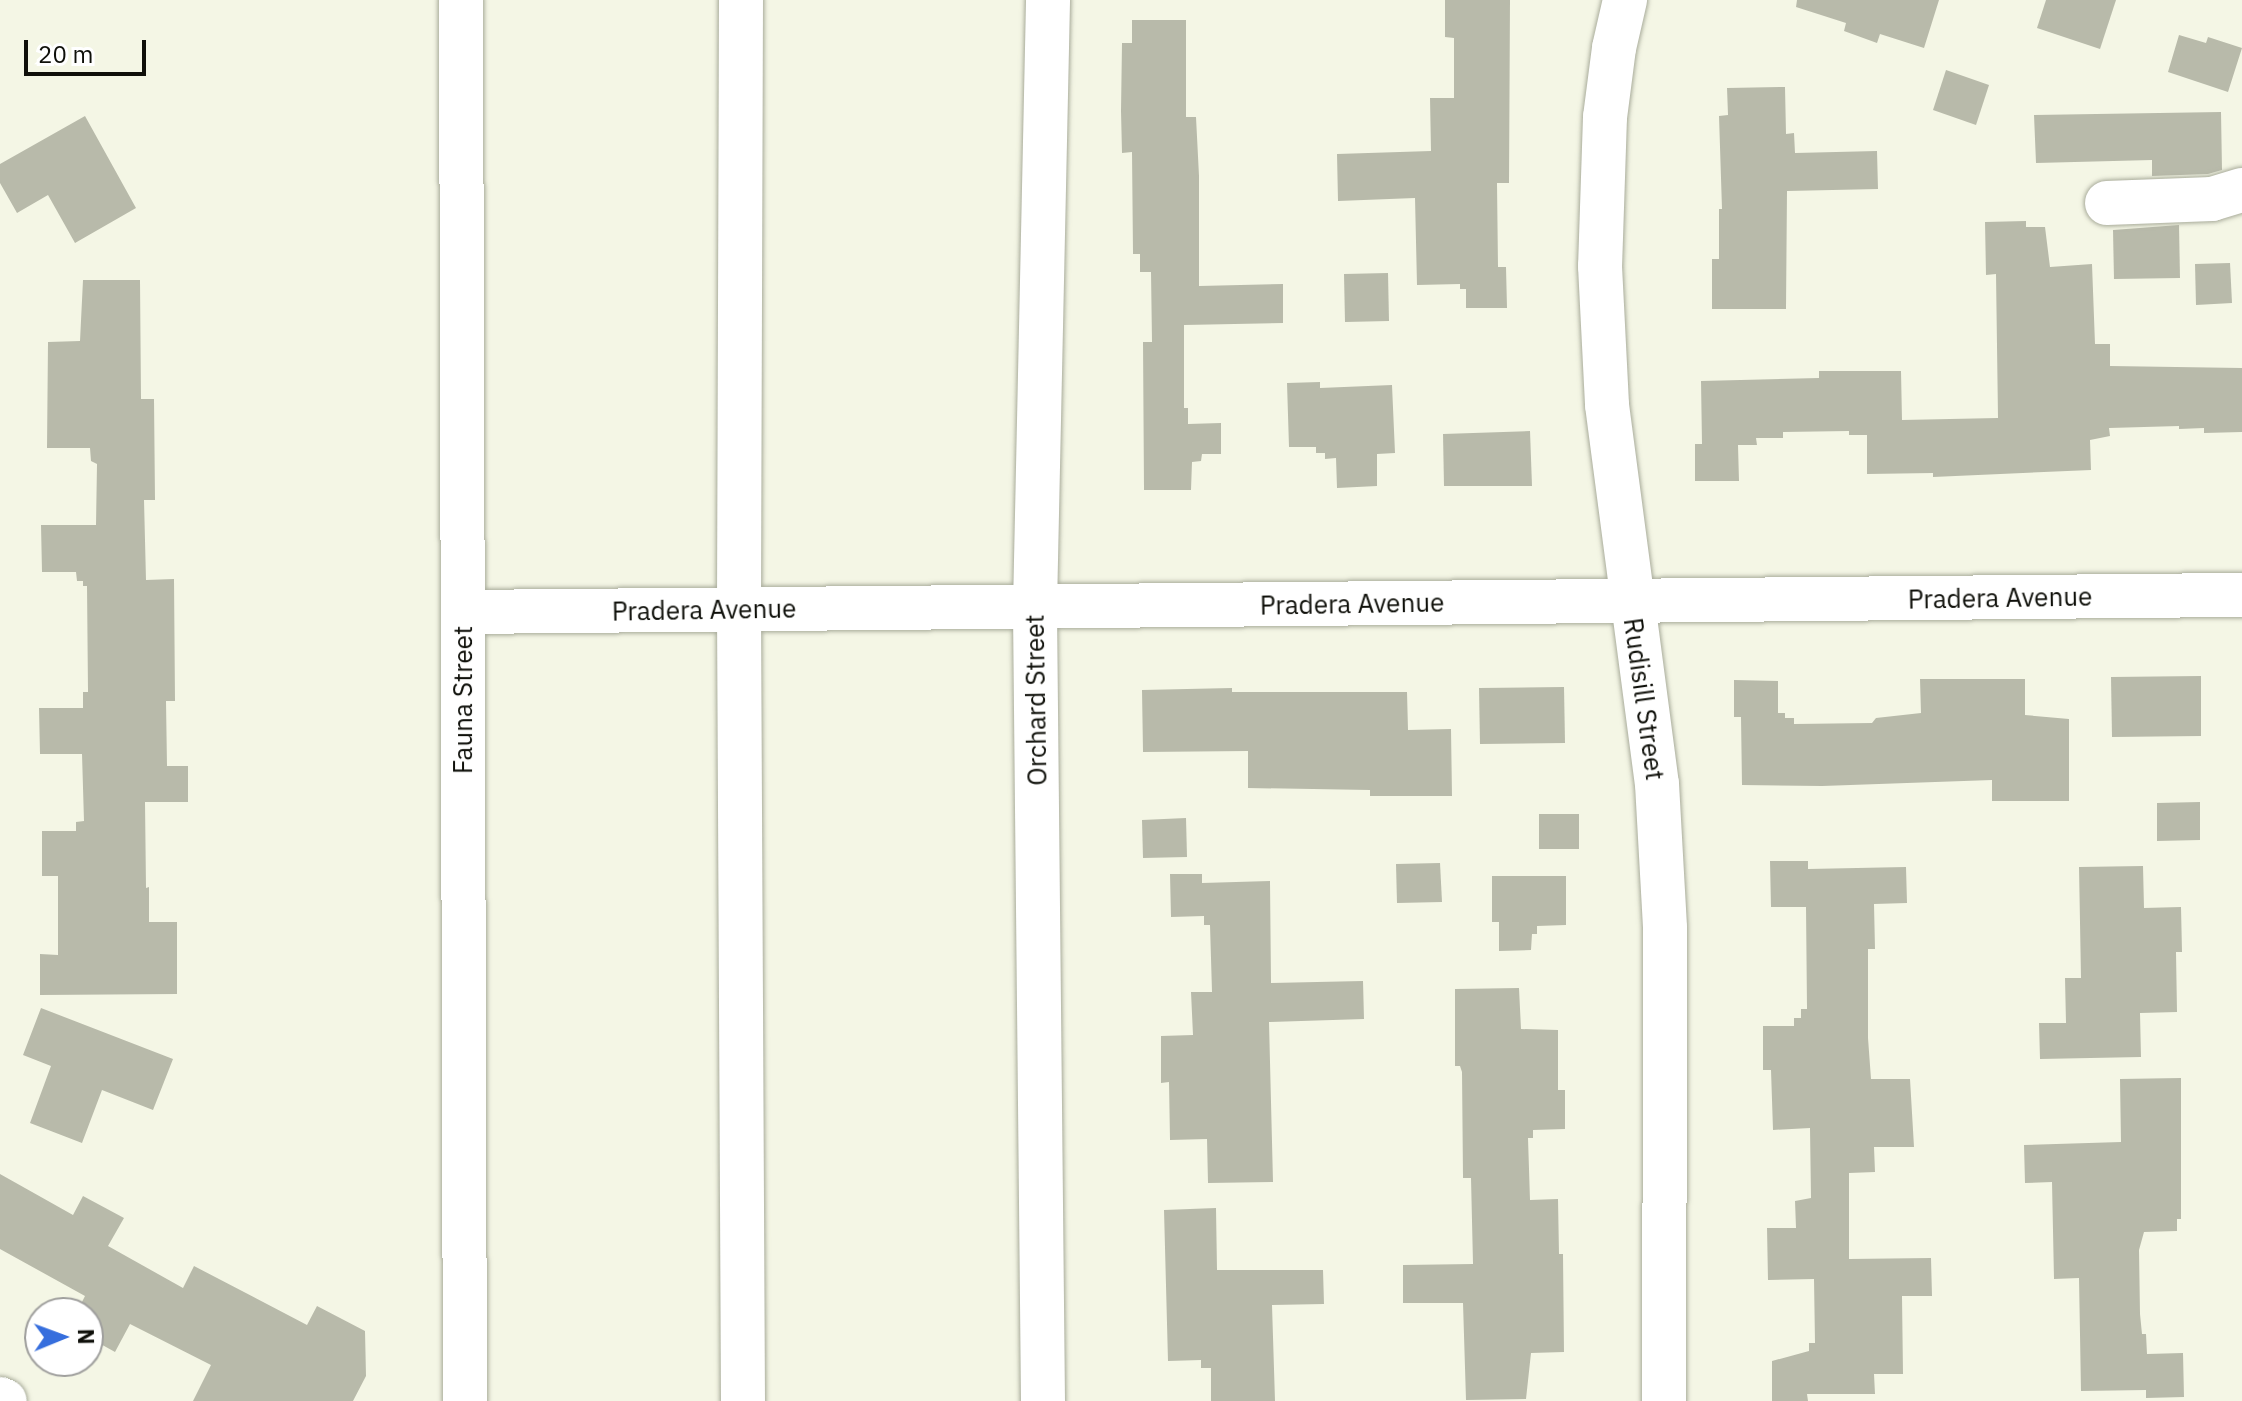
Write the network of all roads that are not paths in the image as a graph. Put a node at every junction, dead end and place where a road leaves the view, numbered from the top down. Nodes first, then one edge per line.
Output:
1 (461, 0) edge
2 (741, 0) edge
3 (1048, 0) edge
4 (1625, 0) edge
5 (2242, 190) edge
6 (2107, 203) dead end
7 (2242, 595) edge
8 (1630, 601) junction
9 (1035, 607) junction
10 (739, 610) junction
11 (463, 612) junction
12 (465, 1401) edge
13 (743, 1401) edge
14 (1043, 1401) edge
15 (1664, 1401) edge

1 - 11 street, Fauna Street
2 - 10 street
3 - 9 street, Orchard Street
4 - 8 street, Rudisill Street
5 - 6 street
7 - 8 street, Pradera Avenue
8 - 9 street, Pradera Avenue
8 - 15 street, Rudisill Street
9 - 10 street, Pradera Avenue
9 - 14 street, Orchard Street
10 - 11 street, Pradera Avenue
10 - 13 street
11 - 12 street, Fauna Street

